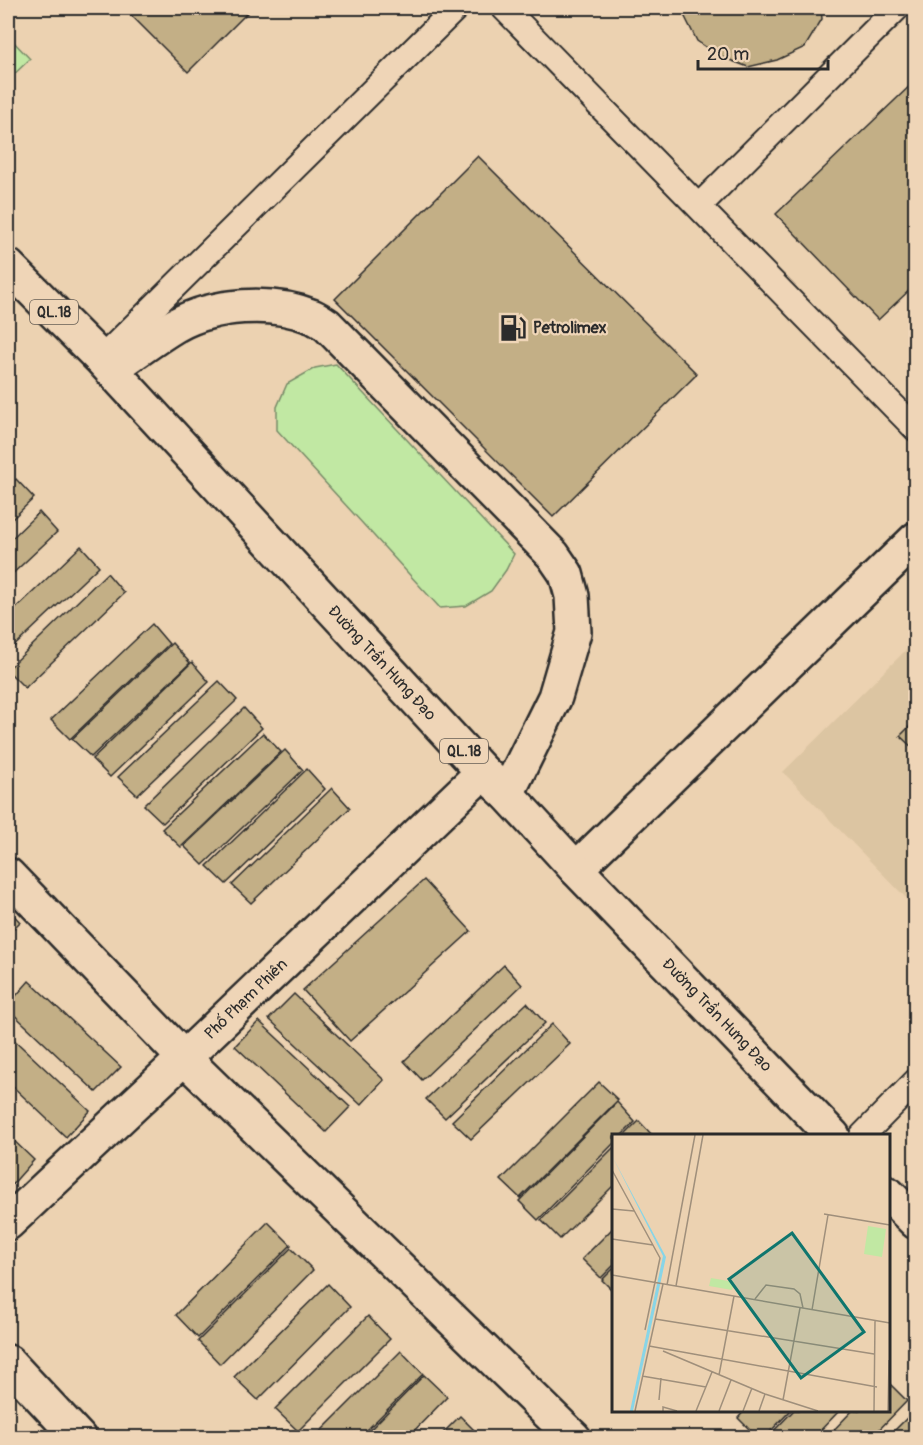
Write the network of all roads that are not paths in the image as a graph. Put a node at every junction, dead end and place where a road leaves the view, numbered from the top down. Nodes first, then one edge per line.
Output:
1 (456, 8) edge
2 (504, 8) edge
3 (897, 8) edge
4 (699, 206) junction
5 (8, 266) edge
6 (106, 364) junction
7 (915, 429) edge
8 (915, 539) edge
9 (483, 772) junction
10 (507, 794) junction
11 (576, 869) junction
12 (8, 875) edge
13 (184, 1058) junction
14 (915, 1081) edge
15 (831, 1134) edge
16 (864, 1134) edge
17 (890, 1196) edge
18 (915, 1222) edge
19 (8, 1223) edge
20 (8, 1362) edge
21 (79, 1437) edge
22 (574, 1437) edge

1 - 6 lane
2 - 4 lane
3 - 4 lane
4 - 7 lane
5 - 6 main road, Đường Trần Hưng Đạo / QL.18
6 - 9 main road, Đường Trần Hưng Đạo / QL.18
6 - 10 main road
8 - 11 main road
9 - 10 main road, Đường Trần Hưng Đạo / QL.18
9 - 13 main road, Phố Phạm Phiên
10 - 11 main road, Đường Trần Hưng Đạo / QL.18
11 - 15 main road, Đường Trần Hưng Đạo / QL.18
12 - 13 main road
13 - 19 main road, Phố Phạm Phiên
13 - 22 main road
14 - 16 lane
17 - 18 main road
20 - 21 main road

